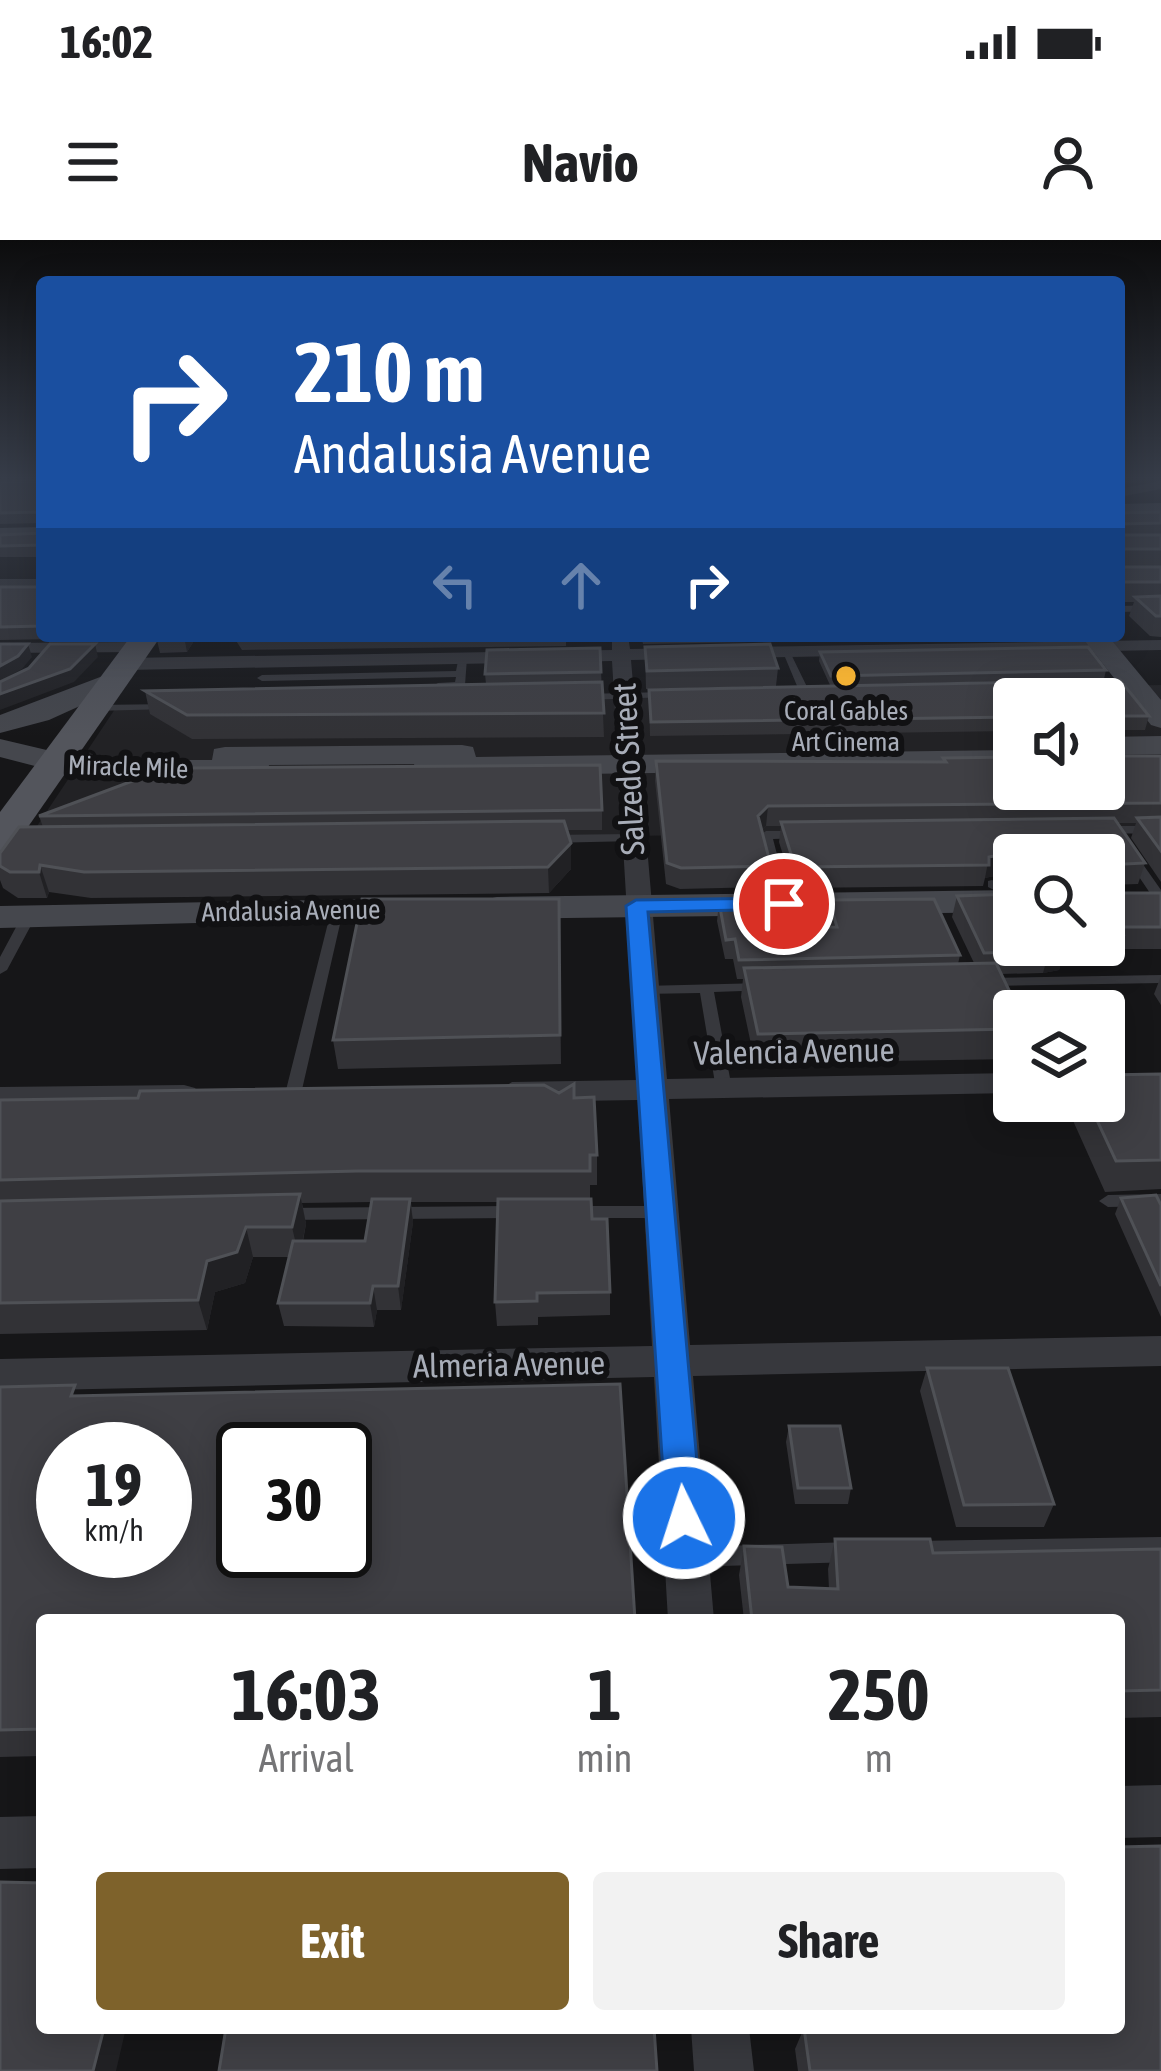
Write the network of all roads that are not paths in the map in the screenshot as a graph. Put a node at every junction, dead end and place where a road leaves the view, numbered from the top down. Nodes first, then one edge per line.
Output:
1 (0, 584) edge
2 (36, 584) edge
3 (1161, 608) edge
4 (1125, 609) edge
5 (1125, 641) edge
6 (1057, 642) edge
7 (1112, 642) edge
8 (1161, 645) edge
9 (620, 646) edge
10 (51, 647) junction
11 (0, 648) edge
12 (785, 652) junction
13 (131, 657) edge
14 (37, 665) edge
15 (265, 670) junction
16 (461, 672) junction
17 (1137, 686) edge
18 (422, 689) edge
19 (257, 693) edge
20 (805, 693) junction
21 (823, 693) edge
22 (781, 694) edge
23 (685, 695) edge
24 (623, 697) junction
25 (559, 698) edge
26 (464, 699) edge
27 (440, 700) edge
28 (184, 706) edge
29 (94, 708) junction
30 (1161, 719) edge
31 (0, 724) edge
32 (1161, 745) edge
33 (1125, 746) edge
34 (0, 748) edge
35 (993, 748) edge
36 (1161, 757) edge
37 (627, 758) junction
38 (1125, 758) edge
39 (993, 759) edge
40 (54, 764) junction
41 (0, 774) edge
42 (1113, 830) junction
43 (1161, 830) edge
44 (1090, 831) edge
45 (812, 835) edge
46 (526, 840) edge
47 (5, 843) edge
48 (632, 843) junction
49 (554, 847) edge
50 (993, 895) edge
51 (1125, 899) edge
52 (1161, 899) edge
53 (784, 904) junction
54 (636, 906) junction
55 (337, 910) junction
56 (15, 916) edge
57 (0, 970) edge
58 (1161, 979) edge
59 (971, 983) edge
60 (772, 987) edge
61 (706, 988) junction
62 (643, 990) junction
63 (993, 1083) edge
64 (724, 1089) junction
65 (651, 1090) junction
66 (470, 1092) edge
67 (293, 1094) edge
68 (225, 1095) edge
69 (0, 1097) edge
70 (1161, 1199) edge
71 (1108, 1201) dead end
72 (661, 1212) junction
73 (272, 1215) edge
74 (1161, 1351) edge
75 (672, 1361) junction
76 (0, 1375) edge
77 (1161, 1547) edge
78 (686, 1557) junction
79 (691, 1614) edge
80 (1161, 1811) edge
81 (1125, 1812) edge
82 (36, 1842) edge
83 (0, 1843) edge
84 (721, 2034) edge
85 (724, 2071) edge

1 - 2 street
3 - 4 lane
5 - 8 street
6 - 12 street
7 - 17 street
9 - 12 street
9 - 16 street
9 - 24 street, Salzedo Street
10 - 11 street
10 - 13 street
10 - 14 lane
12 - 20 lane
13 - 15 street
13 - 29 main road
13 - 31 street
15 - 16 street
15 - 19 lane
16 - 18 lane
17 - 30 street
20 - 21 lane
20 - 22 lane
23 - 24 lane
24 - 25 lane
24 - 37 street, Salzedo Street
26 - 27 lane
28 - 29 lane
29 - 40 main road
32 - 33 street
34 - 40 street
35 - 37 street, Miracle Mile
36 - 38 street
37 - 39 street, Miracle Mile
37 - 40 street, Miracle Mile
37 - 48 street, Salzedo Street
40 - 41 street
40 - 47 main road
42 - 43 lane
42 - 44 lane
42 - 52 lane
45 - 53 lane
46 - 48 lane
48 - 49 lane
48 - 54 street, Salzedo Street
50 - 53 street, Andalusia Avenue
51 - 52 street
53 - 54 street, Andalusia Avenue
54 - 55 street, Andalusia Avenue
54 - 62 street, Salzedo Street
55 - 56 street, Andalusia Avenue
55 - 67 lane
56 - 57 lane
58 - 59 lane
60 - 61 lane
61 - 62 lane
61 - 64 lane
62 - 65 street, Salzedo Street
63 - 64 street, Valencia Avenue
64 - 65 street, Valencia Avenue
65 - 66 street, Valencia Avenue
65 - 72 street, Salzedo Street
68 - 69 street
70 - 71 lane
72 - 73 lane
72 - 75 street, Salzedo Street
74 - 75 street, Almeria Avenue
75 - 76 street, Almeria Avenue
75 - 78 street, Salzedo Street
77 - 78 lane
78 - 79 street, Salzedo Street
80 - 81 street
82 - 83 street
84 - 85 street

